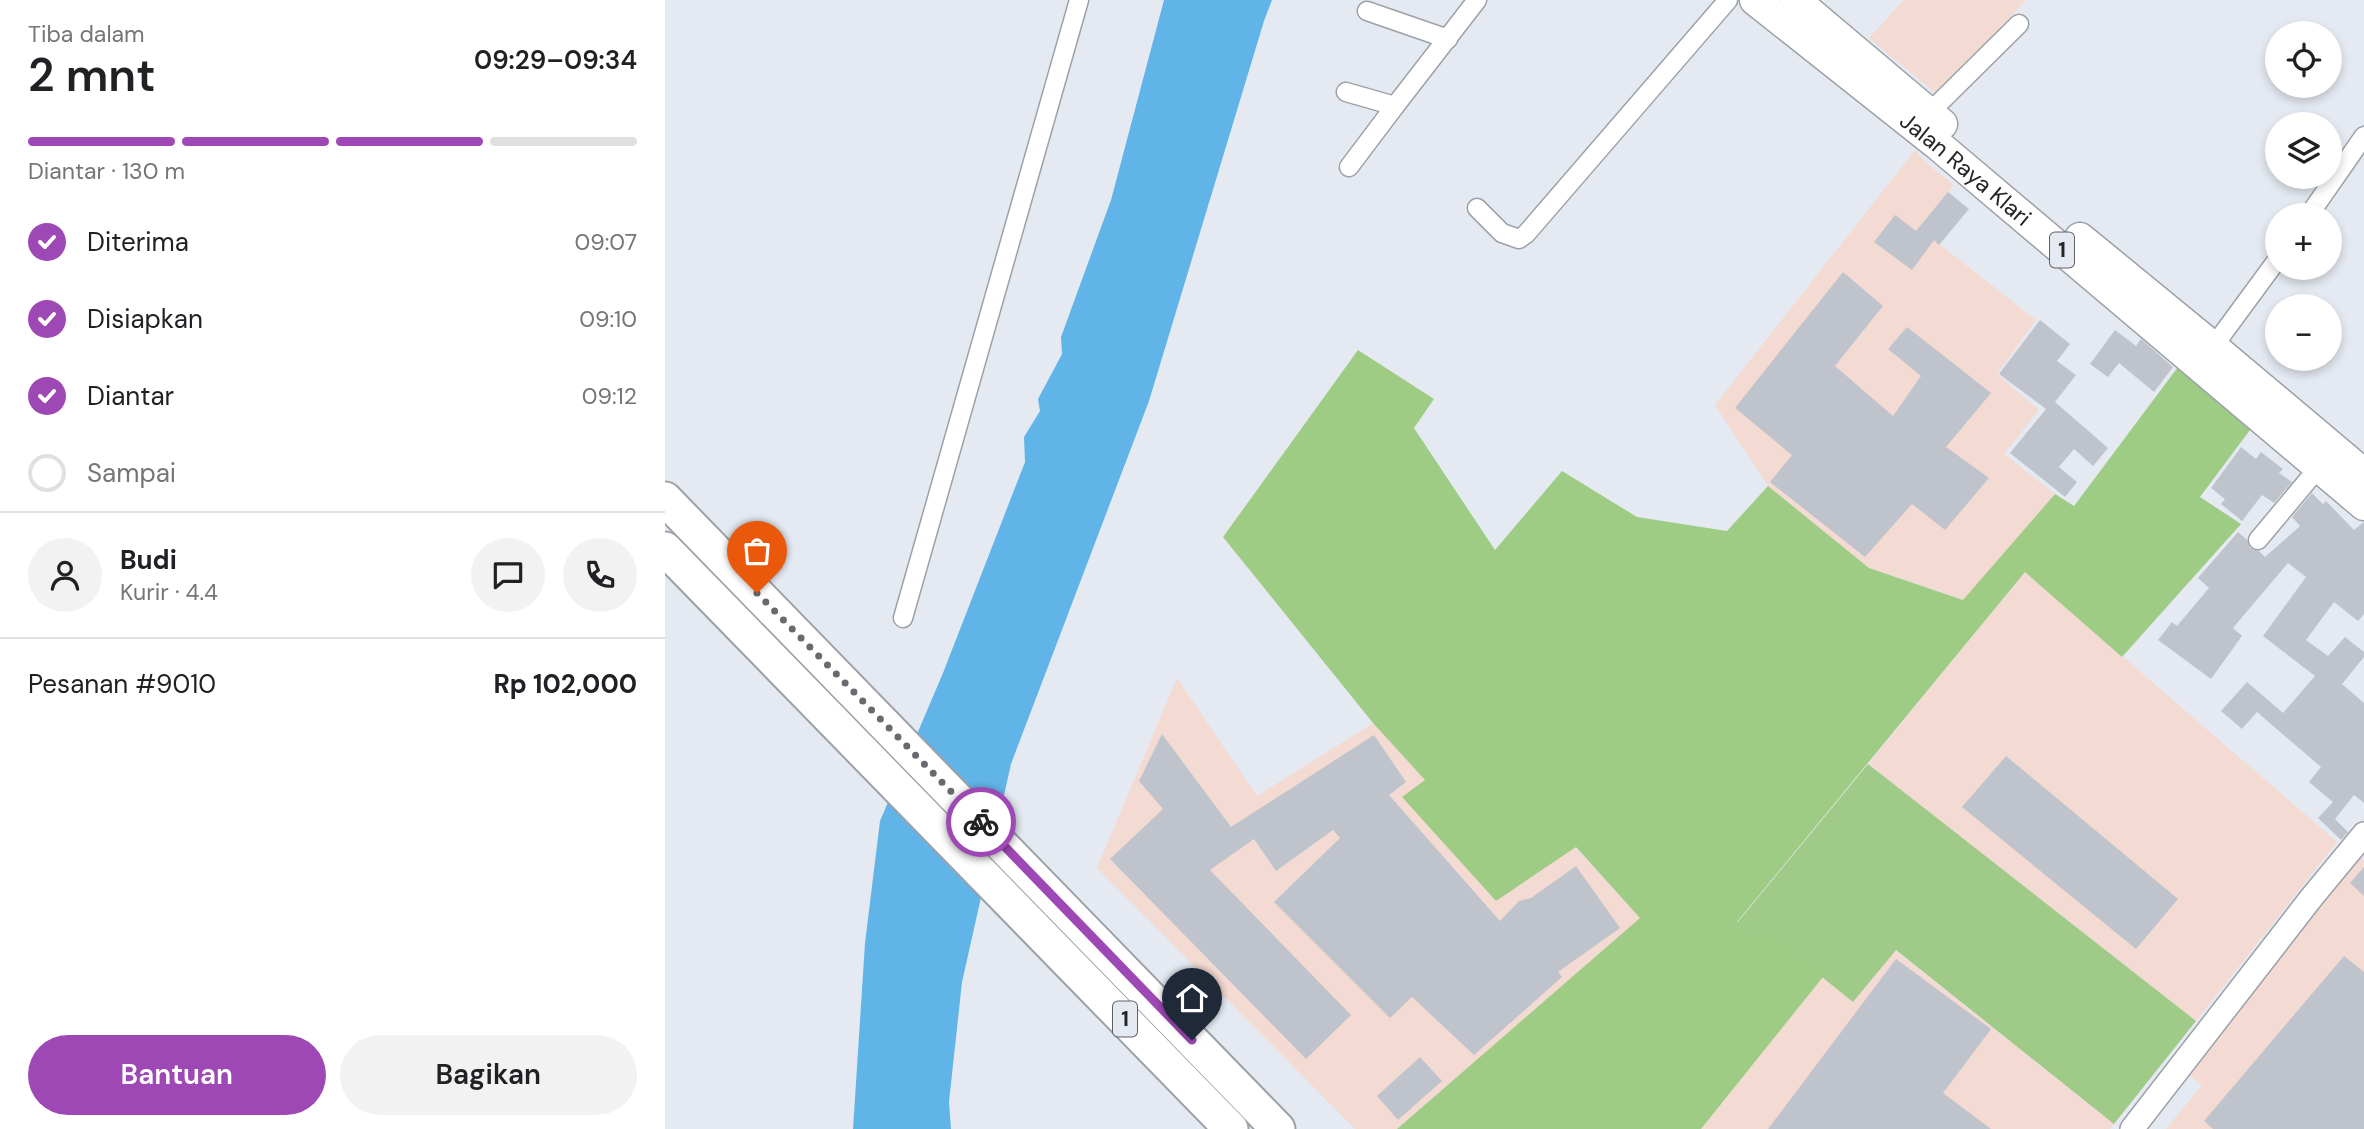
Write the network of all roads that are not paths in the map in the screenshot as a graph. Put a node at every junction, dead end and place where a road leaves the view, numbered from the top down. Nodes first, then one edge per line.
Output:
1 (1079, 0) edge
2 (1477, 0) edge
3 (1728, 0) edge
4 (1755, 0) edge
5 (1795, 0) edge
6 (1367, 11) dead end
7 (2019, 24) dead end
8 (1448, 39) junction
9 (1346, 92) dead end
10 (1395, 106) junction
11 (1929, 113) junction
12 (2364, 136) edge
13 (1349, 167) dead end
14 (2317, 203) edge
15 (1477, 208) dead end
16 (2265, 276) edge
17 (2213, 346) junction
18 (2319, 467) junction
19 (2364, 474) edge
20 (665, 499) edge
21 (2364, 505) edge
22 (2258, 540) dead end
23 (665, 549) edge
24 (903, 618) dead end
25 (2364, 834) edge
26 (1211, 1059) junction
27 (1231, 1129) edge
28 (1278, 1129) edge
29 (1290, 1129) edge
30 (2132, 1129) edge

1 - 24 street
2 - 8 street
3 - 15 street
4 - 18 highway, Jalan Raya Klari / 1
5 - 11 highway, Jalan Raya Klari / 1
6 - 8 street
7 - 11 street
8 - 10 street
9 - 10 street
10 - 13 street
11 - 17 highway, Jalan Raya Klari / 1
12 - 14 street
16 - 17 street
17 - 19 highway, Jalan Raya Klari / 1
18 - 21 highway, Jalan Raya Klari / 1
18 - 22 street
20 - 26 highway, 1
23 - 27 highway, 1
25 - 30 street
26 - 28 highway, 1
26 - 29 highway

